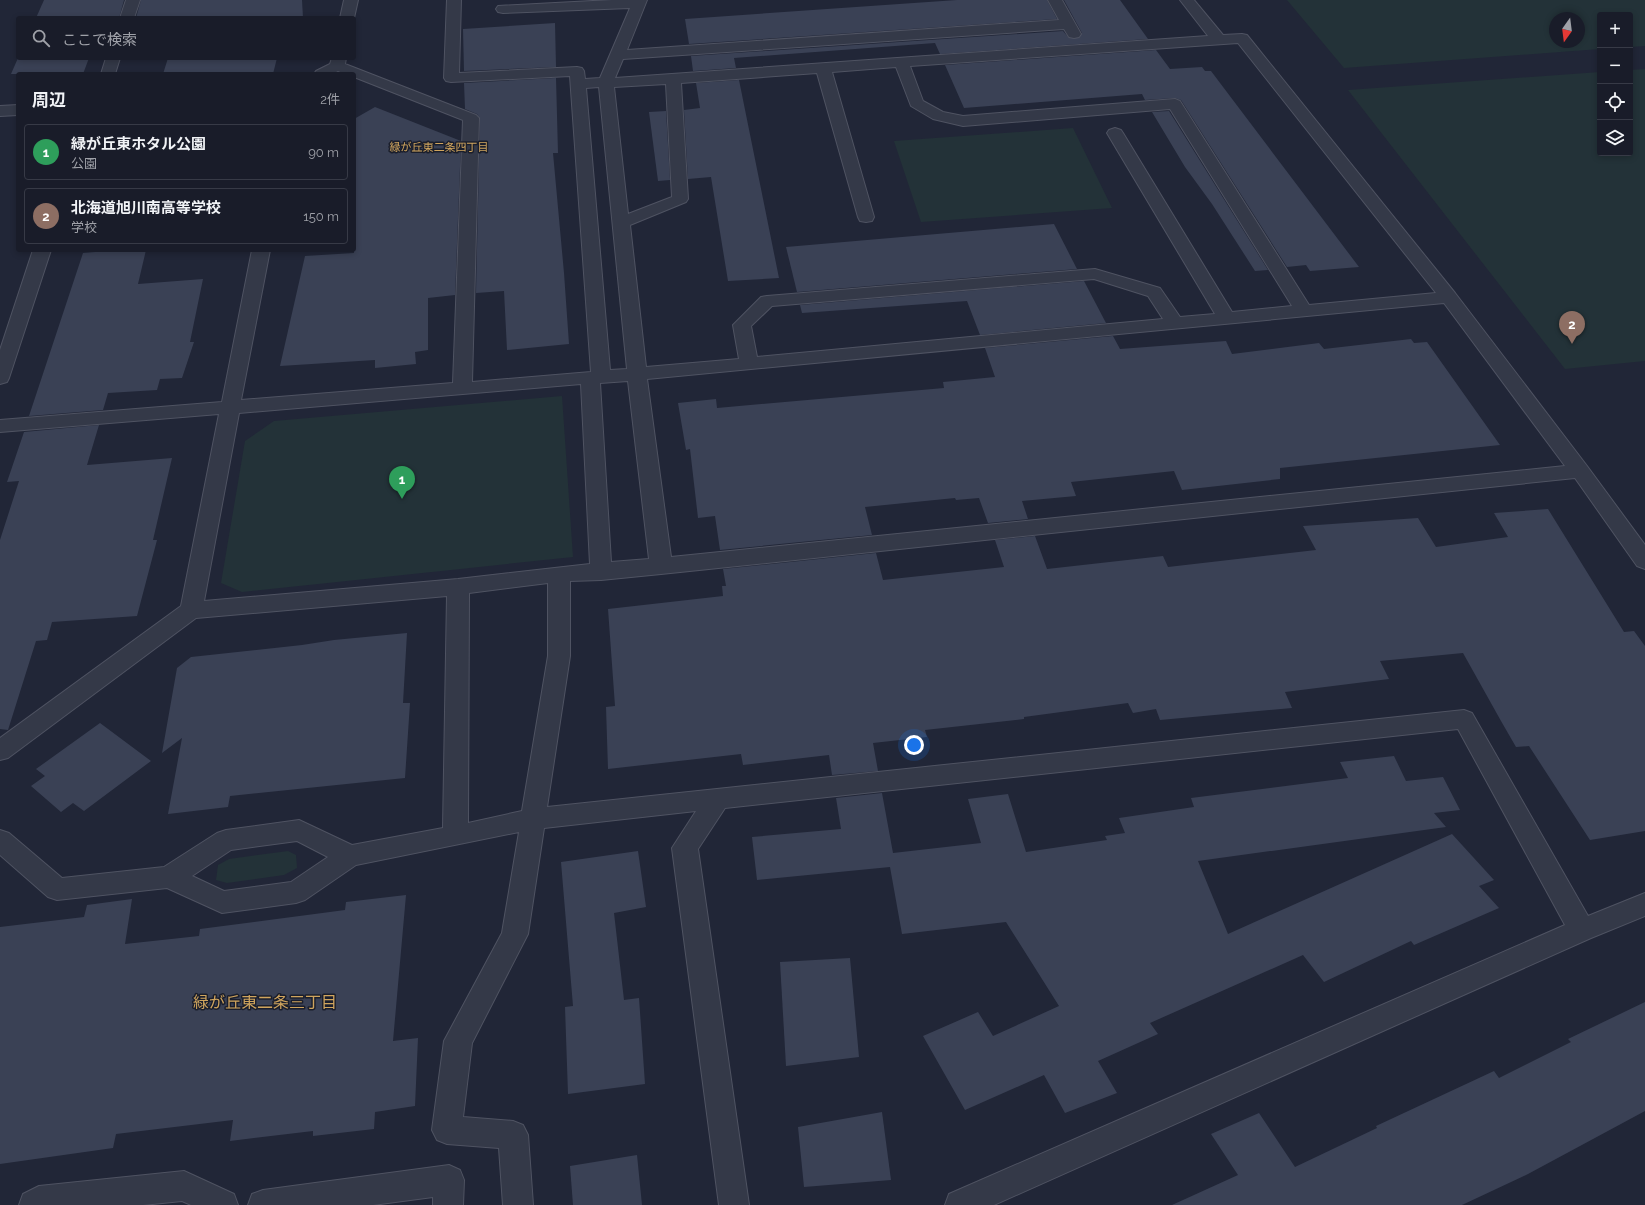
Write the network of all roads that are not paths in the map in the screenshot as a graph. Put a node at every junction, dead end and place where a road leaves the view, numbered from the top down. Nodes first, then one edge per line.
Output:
1 (134, 0) edge
2 (351, 0) edge
3 (454, 0) edge
4 (1055, 0) edge
5 (1187, 0) edge
6 (639, 2) edge
7 (503, 9) dead end
8 (128, 16) edge
9 (347, 16) edge
10 (1068, 24) junction
11 (1219, 40) junction
12 (1083, 49) junction
13 (618, 55) junction
14 (112, 60) edge
15 (338, 62) edge
16 (901, 62) junction
17 (823, 68) junction
18 (109, 72) edge
19 (323, 72) edge
20 (673, 79) junction
21 (606, 82) junction
22 (577, 84) junction
23 (438, 89) junction
24 (16, 110) edge
25 (0, 111) edge
26 (1115, 133) dead end
27 (866, 217) dead end
28 (621, 223) junction
29 (41, 252) edge
30 (262, 252) edge
31 (1449, 297) junction
32 (1304, 311) junction
33 (1227, 318) junction
34 (1175, 323) junction
35 (749, 363) junction
36 (637, 374) junction
37 (595, 377) junction
38 (0, 378) edge
39 (462, 388) junction
40 (230, 407) junction
41 (0, 426) edge
42 (1580, 471) junction
43 (1645, 561) edge
44 (661, 566) junction
45 (601, 572) junction
46 (559, 574) junction
47 (458, 587) junction
48 (191, 610) junction
49 (0, 751) edge
50 (717, 800) junction
51 (532, 819) junction
52 (455, 836) junction
53 (0, 840) edge
54 (350, 856) junction
55 (169, 877) junction
56 (1645, 904) edge
57 (1582, 930) junction
58 (34, 1205) edge
59 (223, 1205) edge
60 (263, 1205) edge
61 (448, 1205) edge
62 (518, 1205) edge
63 (734, 1205) edge
64 (960, 1205) edge

1 - 8 street
2 - 9 street
3 - 23 street
4 - 10 street
5 - 11 street
6 - 7 street
6 - 13 street
10 - 12 street
10 - 13 street
11 - 12 street
11 - 31 street
12 - 16 street
13 - 21 street
14 - 18 street
15 - 19 street
15 - 23 street
16 - 17 street
16 - 32 street
17 - 20 street
17 - 27 street
20 - 21 street
20 - 28 street
21 - 22 street
21 - 28 street
22 - 23 street
22 - 37 street
23 - 39 street
24 - 25 street
26 - 33 street
28 - 36 street
29 - 38 street
30 - 40 street
31 - 32 street
31 - 42 street
32 - 33 street
33 - 34 street
34 - 35 street
34 - 35 street
35 - 36 street
36 - 37 street
36 - 44 street
37 - 39 street
37 - 45 street
39 - 40 street
40 - 41 street
40 - 48 street
42 - 43 street
42 - 44 street
44 - 45 street
45 - 46 street
46 - 47 street
46 - 51 street
47 - 48 street
47 - 52 street
48 - 49 street
50 - 51 street
50 - 57 street
50 - 63 street
51 - 52 street
51 - 62 street
52 - 54 street
53 - 55 street
54 - 55 street
54 - 55 street
56 - 57 street
57 - 64 street
58 - 59 street
60 - 61 street

